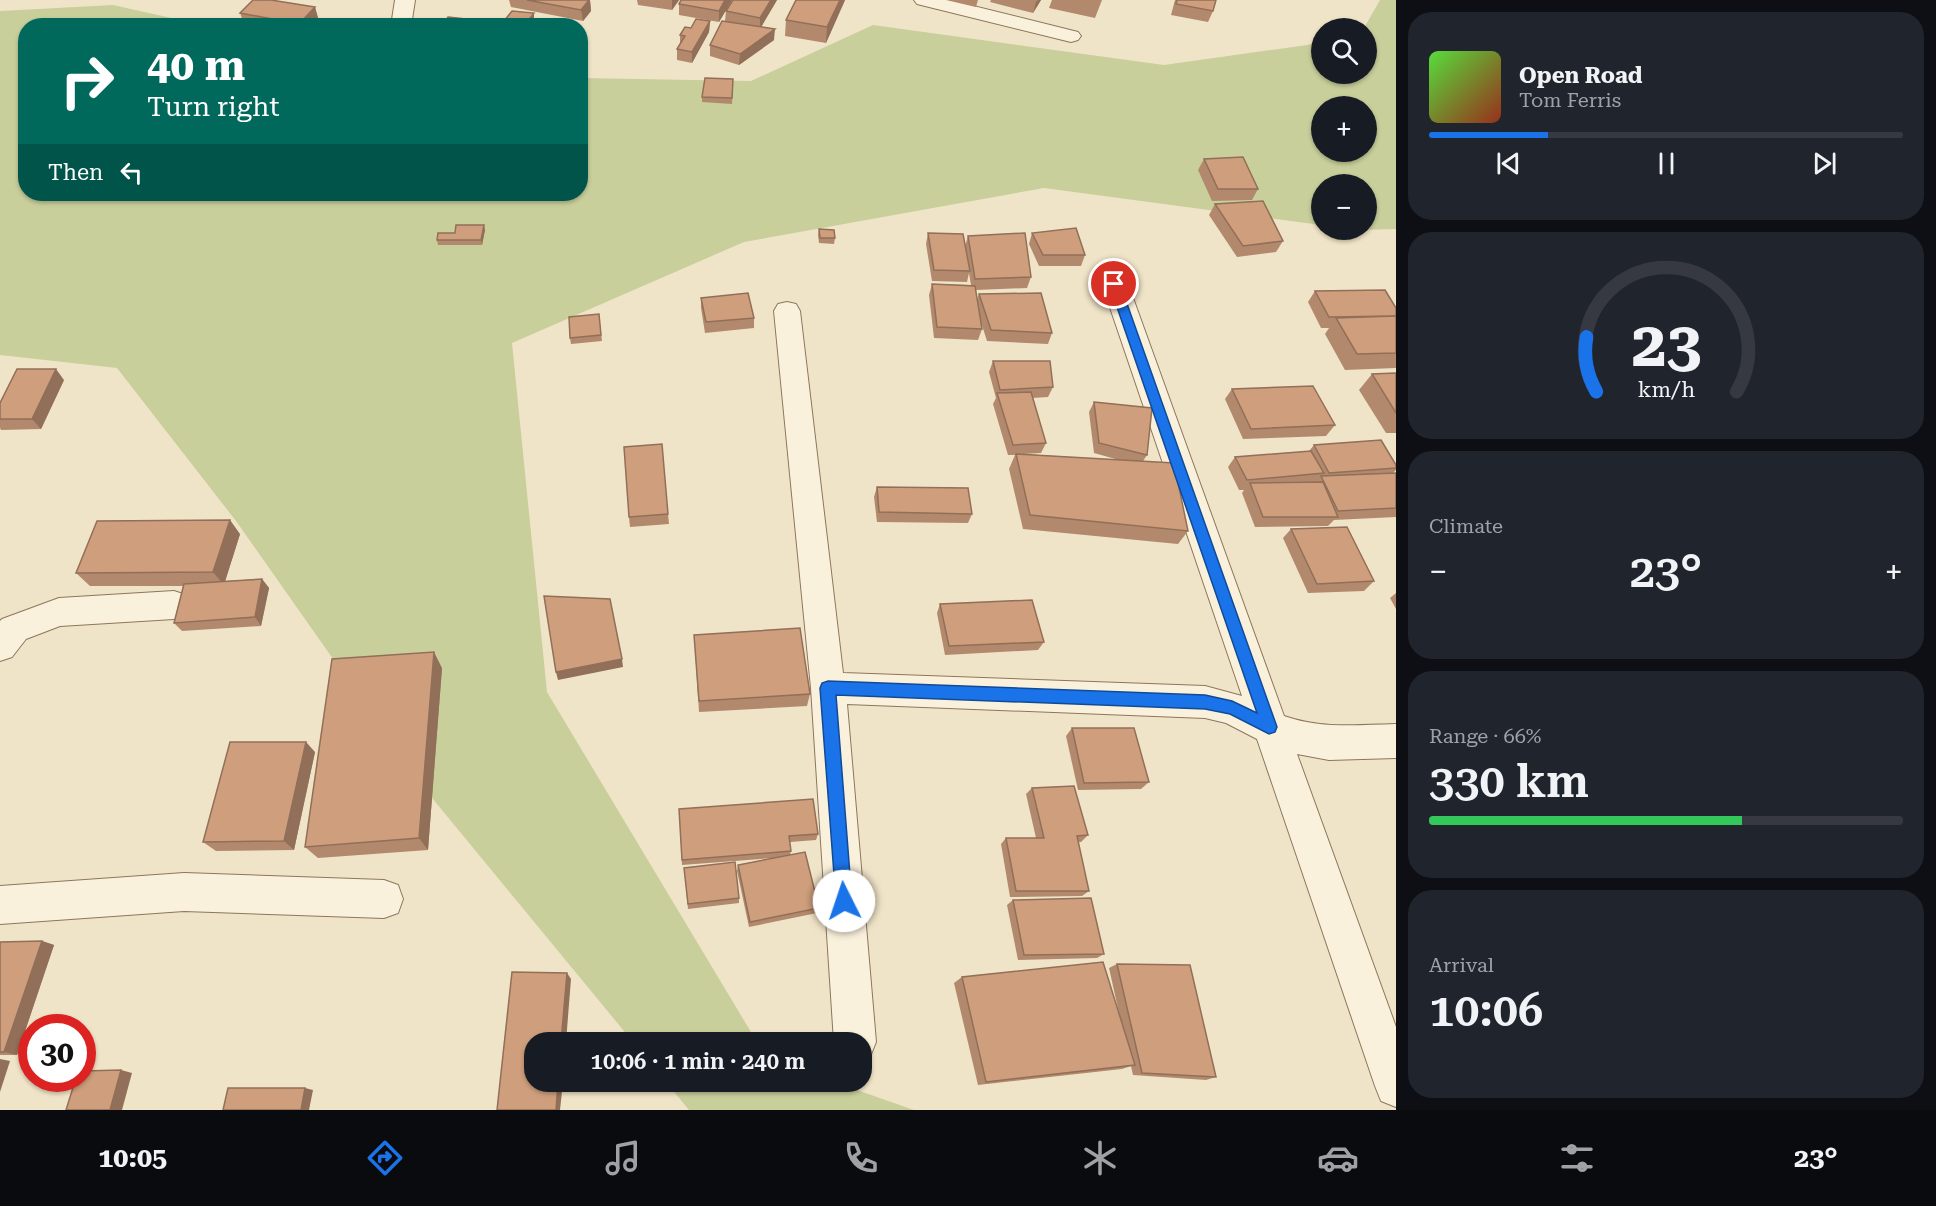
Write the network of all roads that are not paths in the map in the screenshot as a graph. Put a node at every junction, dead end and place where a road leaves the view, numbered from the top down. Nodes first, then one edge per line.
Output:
1 (405, 0) edge
2 (924, 0) edge
3 (402, 18) edge
4 (1071, 36) dead end
5 (1114, 284) dead end
6 (787, 311) dead end
7 (174, 605) dead end
8 (0, 646) edge
9 (828, 688) junction
10 (1269, 727) junction
11 (1396, 741) edge
12 (384, 899) dead end
13 (0, 905) edge
14 (854, 1032) edge
15 (1396, 1086) edge

1 - 3 street
2 - 4 street
5 - 10 street
6 - 9 street
7 - 8 street
9 - 10 street
9 - 14 street
10 - 11 street
10 - 15 street
12 - 13 street

